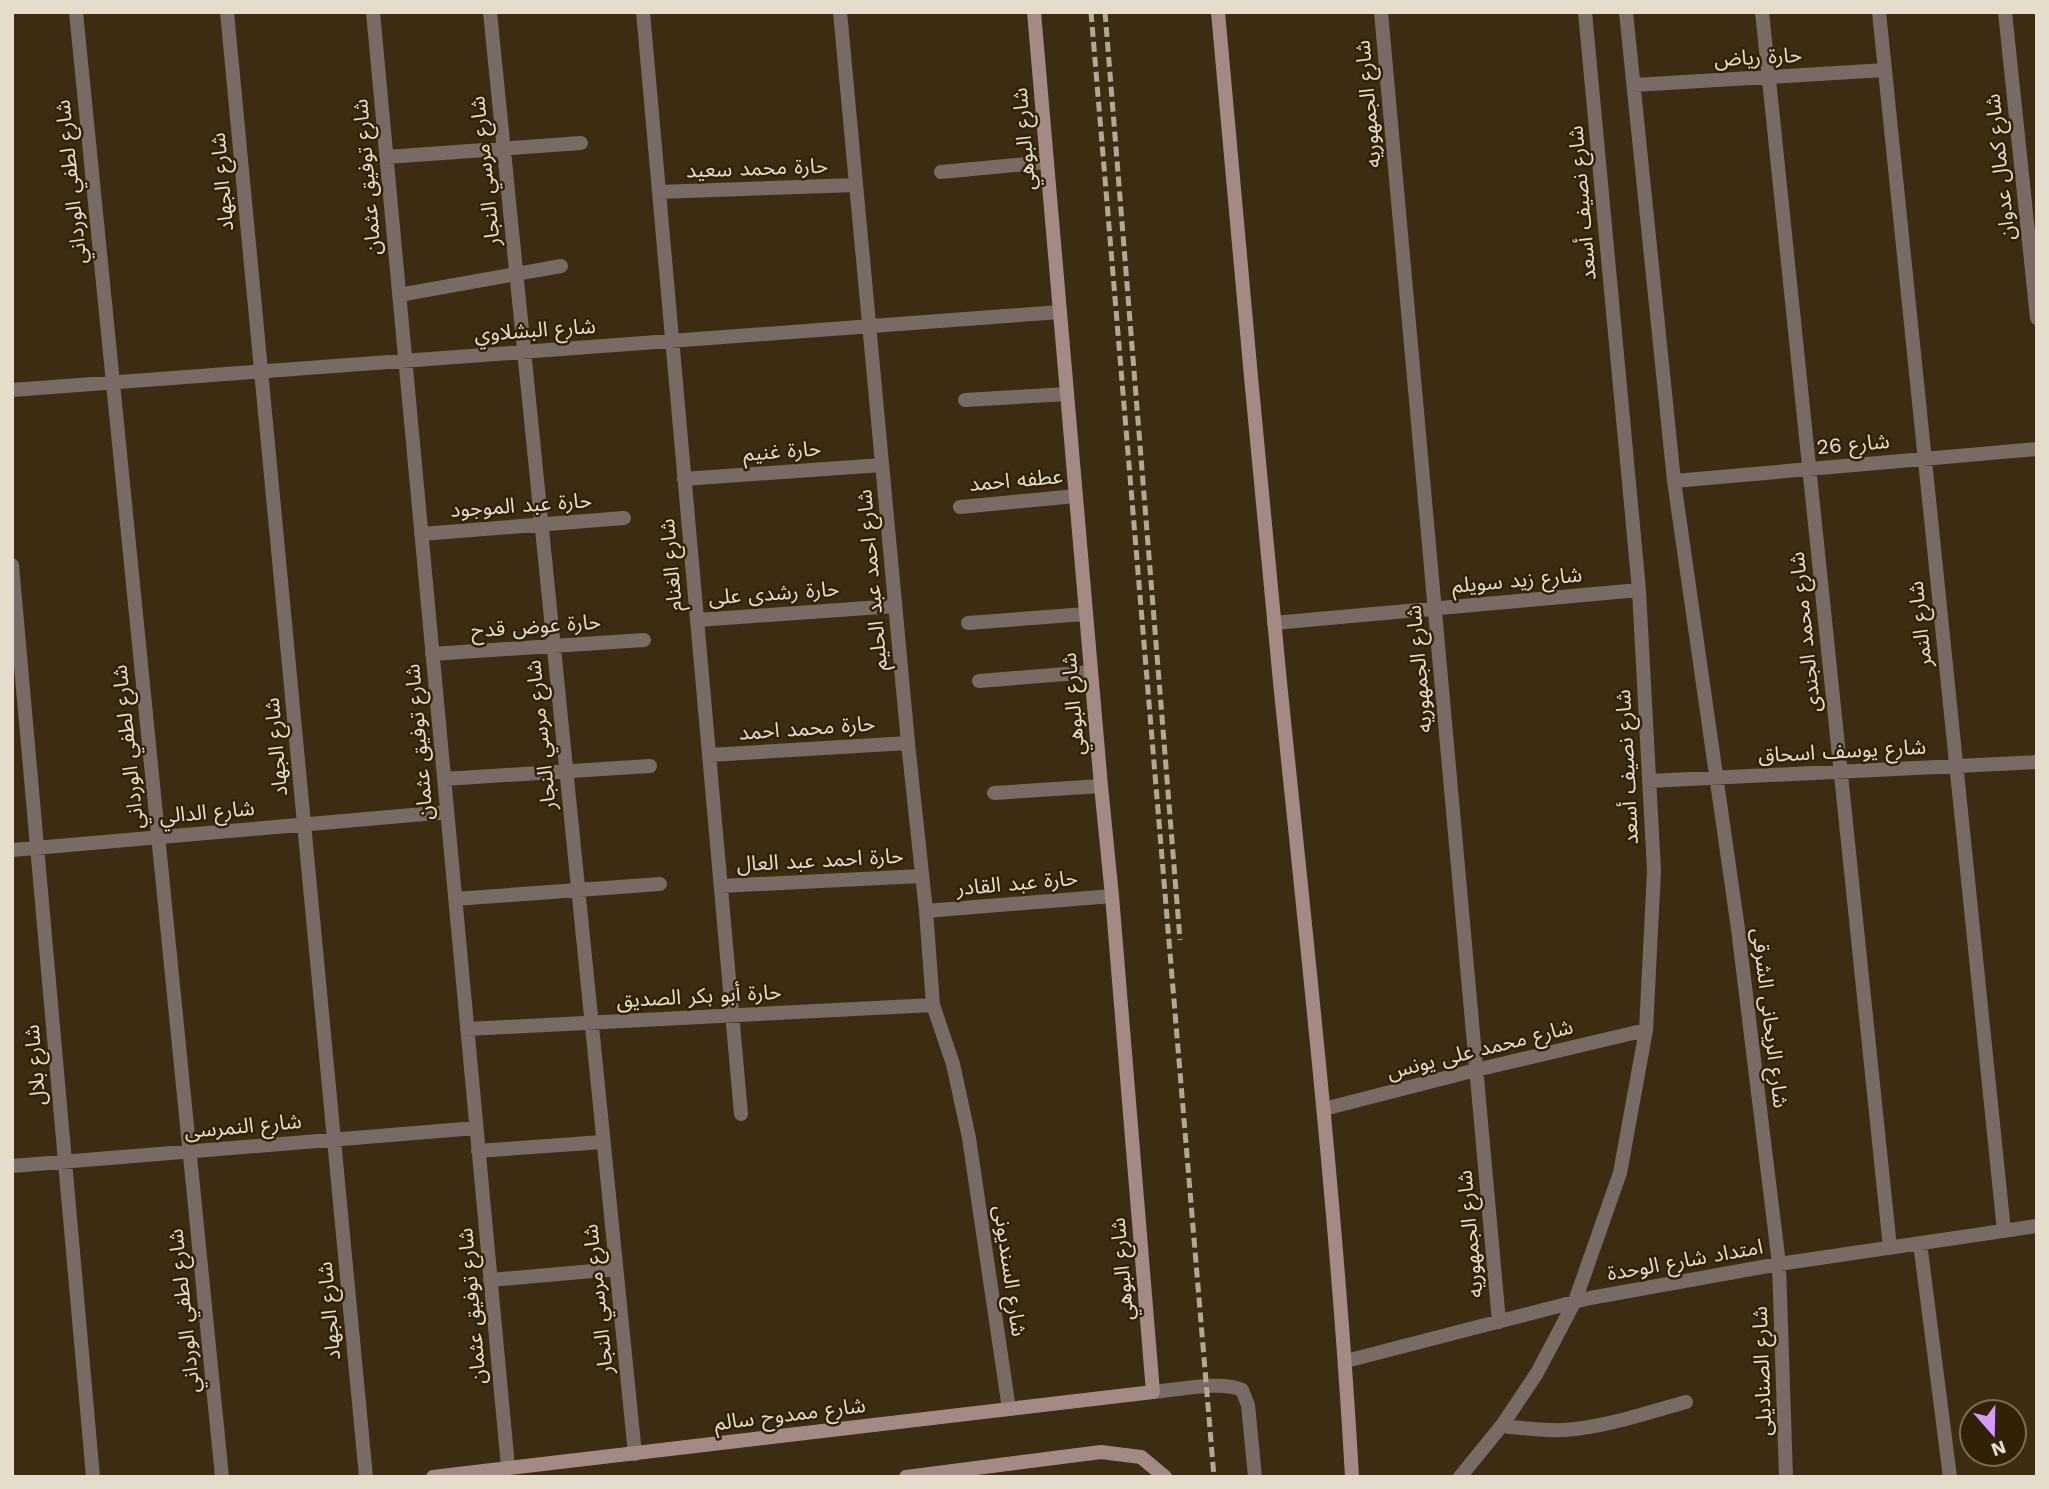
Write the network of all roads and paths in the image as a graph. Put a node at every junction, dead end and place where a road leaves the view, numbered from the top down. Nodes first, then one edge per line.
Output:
1 (76, 12) edge
2 (227, 12) edge
3 (373, 12) edge
4 (490, 12) edge
5 (643, 12) edge
6 (840, 12) edge
7 (1034, 12) edge
8 (1218, 12) edge
9 (1381, 12) edge
10 (1585, 12) edge
11 (1626, 12) edge
12 (1762, 12) edge
13 (1879, 12) edge
14 (2005, 12) edge
15 (1885, 70) junction
16 (1769, 77) junction
17 (1634, 85) junction
18 (581, 143) dead end
19 (504, 148) junction
20 (387, 157) junction
21 (1047, 162) junction
22 (941, 172) dead end
23 (856, 185) junction
24 (659, 192) junction
25 (561, 266) dead end
26 (516, 275) junction
27 (399, 295) junction
28 (1060, 312) junction
29 (2037, 318) edge
30 (869, 326) junction
31 (672, 341) junction
32 (524, 352) junction
33 (405, 361) junction
34 (261, 372) junction
35 (112, 383) junction
36 (12, 390) edge
37 (1067, 394) junction
38 (965, 400) dead end
39 (2037, 449) edge
40 (1924, 459) junction
41 (882, 465) junction
42 (1809, 469) junction
43 (684, 479) junction
44 (1674, 481) junction
45 (1076, 496) junction
46 (960, 507) dead end
47 (624, 518) dead end
48 (541, 525) junction
49 (421, 534) junction
50 (12, 565) edge
51 (1639, 590) junction
52 (895, 606) junction
53 (1435, 609) junction
54 (1086, 614) junction
55 (696, 620) junction
56 (968, 623) dead end
57 (1274, 623) junction
58 (644, 640) dead end
59 (553, 646) junction
60 (432, 654) junction
61 (1091, 671) junction
62 (979, 681) dead end
63 (908, 743) junction
64 (709, 755) junction
65 (2037, 762) edge
66 (650, 766) dead end
67 (1956, 766) junction
68 (566, 771) junction
69 (1841, 772) junction
70 (1715, 778) junction
71 (444, 779) junction
72 (1649, 781) junction
73 (1101, 786) junction
74 (994, 793) dead end
75 (447, 812) junction
76 (304, 825) junction
77 (158, 837) junction
78 (37, 848) junction
79 (12, 850) edge
80 (921, 876) junction
81 (660, 884) dead end
82 (720, 886) junction
83 (578, 891) junction
84 (1112, 896) junction
85 (455, 899) junction
86 (926, 911) junction
87 (933, 1005) junction
88 (732, 1016) junction
89 (591, 1023) junction
90 (467, 1029) junction
91 (1646, 1030) junction
92 (1476, 1070) junction
93 (1324, 1109) junction
94 (741, 1114) dead end
95 (476, 1128) junction
96 (969, 1138) joint
97 (334, 1139) junction
98 (603, 1142) junction
99 (478, 1151) junction
100 (189, 1152) junction
101 (65, 1162) junction
102 (12, 1166) edge
103 (2037, 1226) edge
104 (2004, 1231) junction
105 (1920, 1244) junction
106 (1890, 1248) junction
107 (1779, 1264) junction
108 (616, 1269) junction
109 (491, 1280) junction
110 (1575, 1301) junction
111 (1499, 1322) junction
112 (1346, 1362) junction
113 (1153, 1392) junction
114 (1686, 1402) dead end
115 (1009, 1409) junction
116 (1503, 1424) junction
117 (635, 1454) junction
118 (508, 1467) junction
119 (981, 1472) edge
120 (93, 1477) edge
121 (222, 1477) edge
122 (366, 1477) edge
123 (433, 1477) edge
124 (906, 1477) edge
125 (1166, 1477) edge
126 (1255, 1477) edge
127 (1352, 1477) edge
128 (1460, 1477) edge
129 (1786, 1477) edge
130 (1950, 1477) edge

1 - 35 street, شارع لطفي الورداني
2 - 34 street, شارع الجهاد
3 - 20 street, شارع توفيق عثمان
4 - 19 street, شارع مرسي النجار
5 - 24 street, شارع الغنام
6 - 23 street, شارع احمد عبد الحليم
7 - 21 street, شارع البوهي
8 - 57 street
9 - 53 street, شارع الجمهوريه
10 - 51 street, شارع نصيف أسعد
11 - 17 street
12 - 16 street, شارع محمد الجندى
13 - 15 street, شارع النمر
14 - 29 street, شارع كمال عدوان
15 - 16 street, حارة رياض
15 - 40 street, شارع النمر
16 - 17 street, حارة رياض
16 - 42 street, شارع محمد الجندى
17 - 44 street
18 - 19 street
19 - 20 street
19 - 26 street, شارع مرسي النجار
20 - 27 street, شارع توفيق عثمان
21 - 22 street
21 - 28 street, شارع البوهي
23 - 24 street, حارة محمد سعيد
23 - 30 street, شارع احمد عبد الحليم
24 - 31 street, شارع الغنام
25 - 26 street
26 - 27 street
26 - 32 street, شارع مرسي النجار
27 - 33 street, شارع توفيق عثمان
28 - 30 street, شارع البشلاوي
28 - 37 street, شارع البوهي
30 - 31 street, شارع البشلاوي
30 - 41 street, شارع احمد عبد الحليم
31 - 32 street, شارع البشلاوي
31 - 43 street, شارع الغنام
32 - 33 street, شارع البشلاوي
32 - 48 street, شارع مرسي النجار
33 - 34 street, شارع البشلاوي
33 - 49 street, شارع توفيق عثمان
34 - 35 street, شارع البشلاوي
34 - 76 street, شارع الجهاد
35 - 36 street, شارع البشلاوي
35 - 77 street, شارع لطفي الورداني
37 - 38 street
37 - 45 street, شارع البوهي
39 - 40 street, شارع 26
40 - 42 street, شارع 26
40 - 67 street, شارع النمر
41 - 43 street, حارة غنيم
41 - 52 street, شارع احمد عبد الحليم
42 - 44 street, شارع 26
42 - 69 street, شارع محمد الجندى
43 - 55 street, شارع الغنام
44 - 70 street
45 - 46 street, عطفه احمد
45 - 54 street, شارع البوهي
47 - 48 street, حارة عبد الموجود
48 - 49 street, حارة عبد الموجود
48 - 59 street, شارع مرسي النجار
49 - 60 street, شارع توفيق عثمان
50 - 78 street, شارع بلال
51 - 53 street, شارع زيد سويلم
51 - 72 street, شارع نصيف أسعد
52 - 55 street, حارة رشدى على
52 - 63 street, شارع احمد عبد الحليم
53 - 57 street, شارع زيد سويلم
53 - 92 street, شارع الجمهوريه
54 - 56 street
54 - 61 street, شارع البوهي
55 - 64 street, شارع الغنام
57 - 93 street
58 - 59 street, حارة عوض قدح
59 - 60 street, حارة عوض قدح
59 - 68 street, شارع مرسي النجار
60 - 71 street, شارع توفيق عثمان
61 - 62 street
61 - 73 street, شارع البوهي
63 - 64 street, حارة محمد احمد
63 - 80 street, شارع احمد عبد الحليم
64 - 82 street, شارع الغنام
65 - 67 street, شارع يوسف اسحاق
66 - 68 street
67 - 69 street, شارع يوسف اسحاق
67 - 104 street, شارع النمر
68 - 71 street
68 - 83 street, شارع مرسي النجار
69 - 70 street, شارع يوسف اسحاق
69 - 106 street, شارع محمد الجندى
70 - 72 street, شارع يوسف اسحاق
70 - 107 street, شارع الريحانى الشرقى
71 - 75 street, شارع توفيق عثمان
72 - 91 street, شارع نصيف أسعد
73 - 74 street
73 - 84 street, شارع البوهي
75 - 76 street, شارع الدالي
75 - 85 street, شارع توفيق عثمان
76 - 77 street, شارع الدالي
76 - 97 street, شارع الجهاد
77 - 78 street, شارع الدالي
77 - 100 street, شارع لطفي الورداني
78 - 79 street, شارع الدالي
78 - 101 street, شارع بلال
80 - 82 street, حارة احمد عبد العال
80 - 86 street, شارع احمد عبد الحليم
81 - 83 street
82 - 88 street, شارع الغنام
83 - 85 street
83 - 89 street, شارع مرسي النجار
84 - 86 street, حارة عبد القادر
84 - 113 street, شارع البوهي
85 - 90 street, شارع توفيق عثمان
86 - 87 street, شارع احمد عبد الحليم
87 - 88 street, حارة أبو بكر الصديق
87 - 96 street, شارع احمد عبد الحليم
88 - 89 street, حارة أبو بكر الصديق
88 - 94 street, شارع الغنام
89 - 90 street, حارة أبو بكر الصديق
89 - 98 street, شارع مرسي النجار
90 - 95 street, شارع توفيق عثمان
91 - 92 street, شارع محمد على يونس
91 - 110 street, شارع نصيف أسعد
92 - 93 street, شارع محمد على يونس
92 - 111 street, شارع الجمهوريه
93 - 112 street
95 - 97 street, شارع النمرسى
95 - 99 street, شارع توفيق عثمان
96 - 115 street, شارع السنديونى
97 - 100 street, شارع النمرسى
97 - 122 street, شارع الجهاد
98 - 99 street
98 - 108 street, شارع مرسي النجار
99 - 109 street, شارع توفيق عثمان
100 - 101 street, شارع النمرسى
100 - 121 street, شارع لطفي الورداني
101 - 102 street, شارع النمرسى
101 - 120 street, شارع بلال
103 - 104 street, امتداد شارع الوحدة
104 - 105 street, امتداد شارع الوحدة
105 - 106 street, امتداد شارع الوحدة
105 - 130 street
106 - 107 street, امتداد شارع الوحدة
107 - 110 street, امتداد شارع الوحدة
107 - 129 street, شارع الصناديلى
108 - 109 street
108 - 117 street, شارع مرسي النجار
109 - 118 street, شارع توفيق عثمان
110 - 111 street, امتداد شارع الوحدة
110 - 116 street, شارع نصيف أسعد
111 - 112 street, امتداد شارع الوحدة
112 - 127 street
113 - 115 street, شارع ممدوح سالم
113 - 126 street
114 - 116 street
115 - 117 street, شارع ممدوح سالم
116 - 128 street, شارع نصيف أسعد
117 - 118 street, شارع ممدوح سالم
118 - 123 street, شارع ممدوح سالم
119 - 124 street
119 - 125 street

